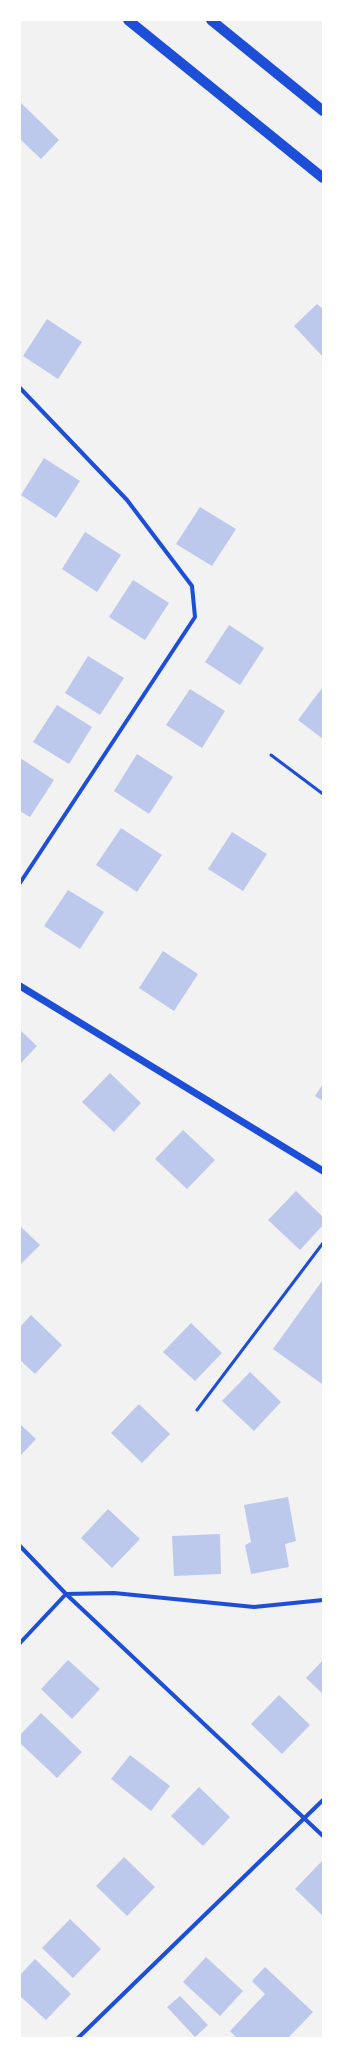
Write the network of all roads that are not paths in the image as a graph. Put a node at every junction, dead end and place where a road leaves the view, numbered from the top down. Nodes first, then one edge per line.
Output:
1 (128, 20) edge
2 (211, 20) edge
3 (323, 111) edge
4 (323, 178) edge
5 (20, 388) edge
6 (271, 755) dead end
7 (323, 794) edge
8 (20, 883) edge
9 (20, 986) edge
10 (323, 1171) edge
11 (323, 1243) edge
12 (197, 1410) dead end
13 (20, 1546) edge
14 (66, 1594) junction
15 (323, 1600) edge
16 (20, 1643) edge
17 (323, 1800) edge
18 (304, 1820) junction
19 (323, 1836) edge
20 (78, 2038) edge

1 - 4 main road
2 - 3 main road
5 - 8 street
6 - 7 lane
9 - 10 street
11 - 12 lane
13 - 14 street
14 - 15 street
14 - 16 street
14 - 18 street
17 - 18 street
18 - 19 street
18 - 20 street

